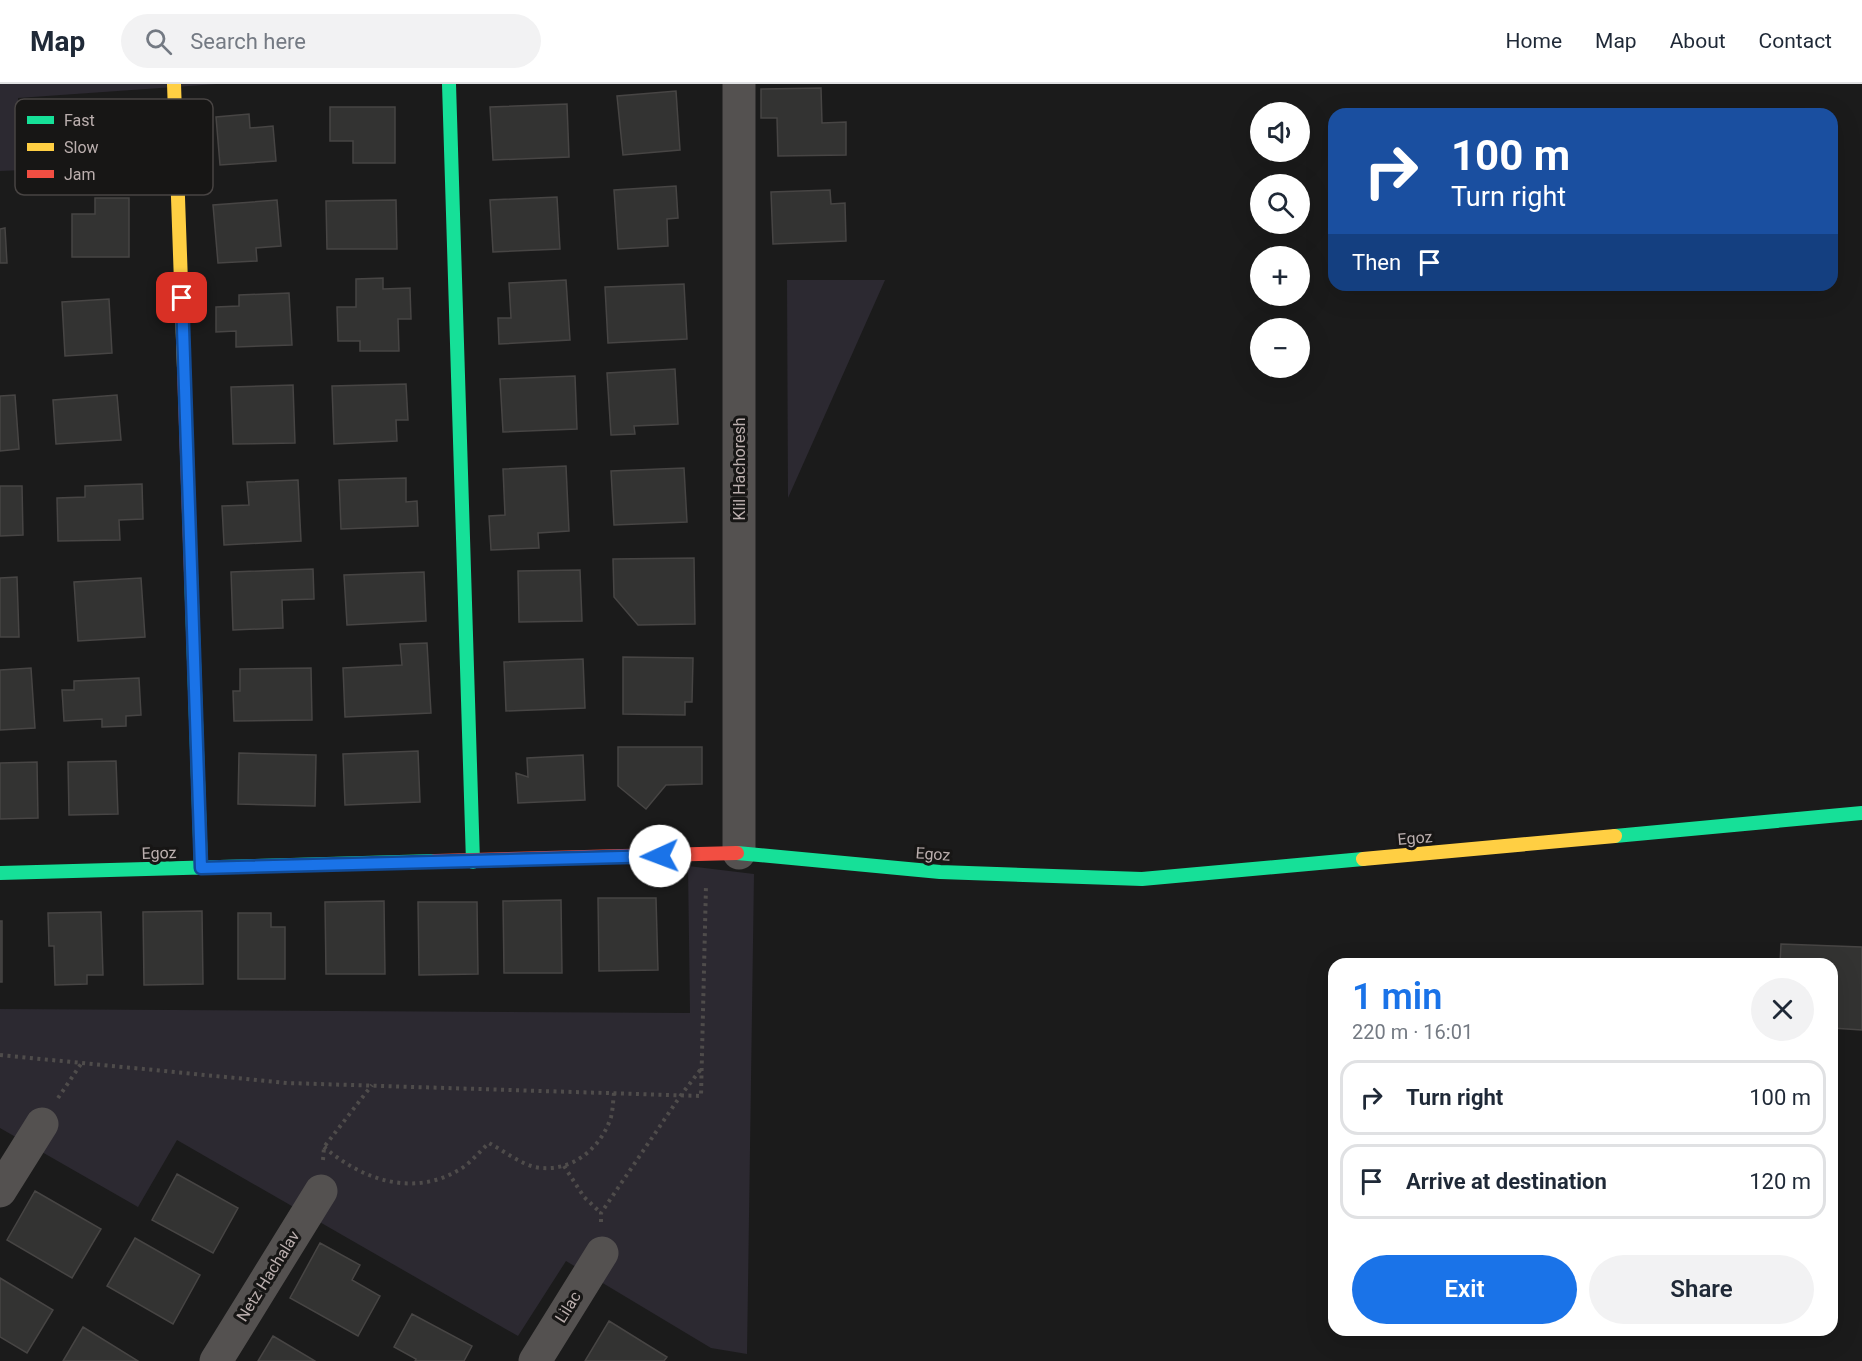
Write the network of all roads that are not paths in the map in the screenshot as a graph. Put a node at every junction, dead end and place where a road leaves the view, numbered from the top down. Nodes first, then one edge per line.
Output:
1 (174, 84) edge
2 (450, 84) edge
3 (739, 84) edge
4 (175, 99) edge
5 (178, 195) edge
6 (1862, 813) edge
7 (739, 854) junction
8 (473, 862) junction
9 (201, 868) junction
10 (0, 873) edge
11 (42, 1124) road end
12 (0, 1191) edge
13 (321, 1191) road end
14 (602, 1253) road end
15 (216, 1361) edge
16 (535, 1361) edge

1 - 4 street
2 - 8 street
3 - 7 street, Klil Hachoresh
5 - 9 street
6 - 7 street, Egoz
7 - 8 street, Egoz
8 - 9 street, Egoz
9 - 10 street, Egoz
11 - 12 street
13 - 15 street, Netz Hachalav
14 - 16 street, Lilac

